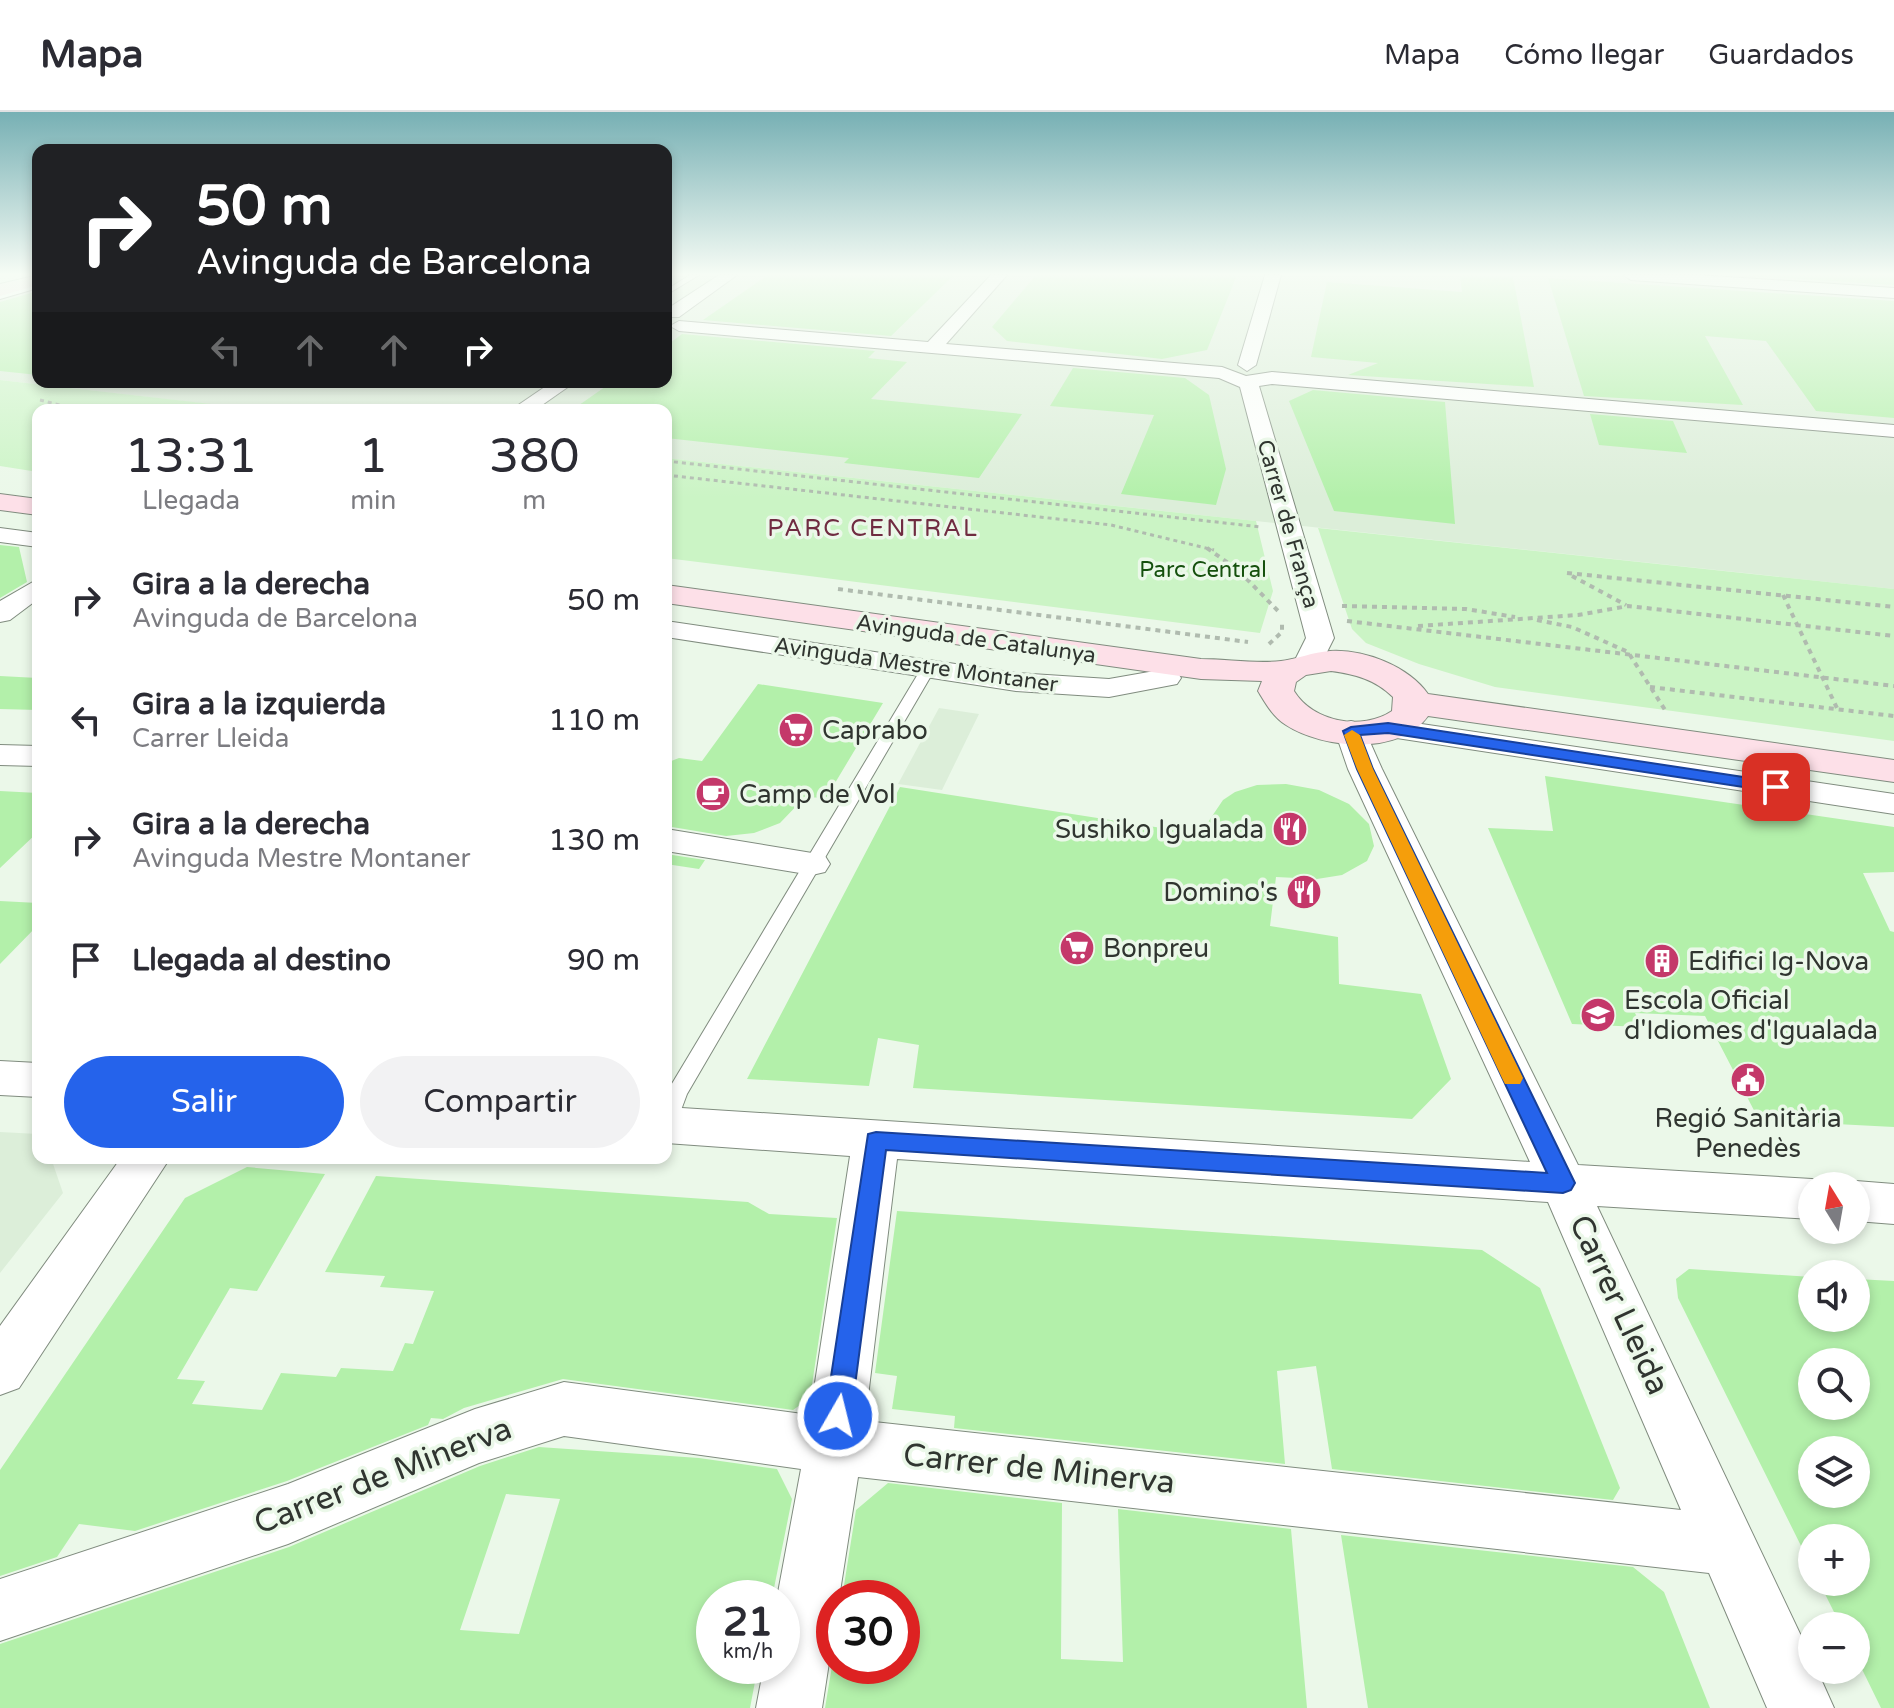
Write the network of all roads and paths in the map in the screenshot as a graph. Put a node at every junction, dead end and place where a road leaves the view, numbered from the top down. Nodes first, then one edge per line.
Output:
1 (949, 349) edge
2 (1254, 349) edge
3 (1248, 374) junction
4 (556, 388) edge
5 (40, 400) dead end
6 (56, 404) edge
7 (530, 404) edge
8 (1894, 431) edge
9 (672, 462) edge
10 (672, 476) edge
11 (0, 502) edge
12 (32, 506) edge
13 (0, 516) edge
14 (32, 520) edge
15 (1288, 530) junction
16 (0, 535) edge
17 (32, 539) edge
18 (838, 589) dead end
19 (32, 591) edge
20 (672, 595) edge
21 (1783, 595) junction
22 (1628, 606) junction
23 (1894, 607) edge
24 (0, 614) edge
25 (672, 615) edge
26 (1282, 615) junction
27 (1528, 619) junction
28 (1799, 625) junction
29 (1404, 627) junction
30 (672, 630) edge
31 (1894, 636) edge
32 (1255, 643) dead end
33 (1298, 648) junction
34 (1628, 652) junction
35 (928, 669) junction
36 (1823, 677) junction
37 (1166, 678) junction
38 (1649, 686) junction
39 (1894, 686) edge
40 (1837, 709) junction
41 (1894, 716) edge
42 (1384, 721) junction
43 (1677, 740) junction
44 (0, 755) edge
45 (32, 756) edge
46 (1894, 771) edge
47 (1894, 804) edge
48 (672, 841) edge
49 (812, 864) junction
50 (0, 1078) edge
51 (32, 1080) edge
52 (672, 1107) edge
53 (672, 1124) edge
54 (876, 1140) junction
55 (143, 1164) edge
56 (1563, 1183) junction
57 (1798, 1198) edge
58 (1870, 1202) edge
59 (1894, 1204) edge
60 (0, 1370) edge
61 (834, 1446) junction
62 (1729, 1545) junction
63 (0, 1610) edge
64 (789, 1708) edge
65 (1801, 1708) edge

1 - 3 street
2 - 3 street
3 - 8 street
3 - 15 street, Carrer de França
4 - 7 street
5 - 6 path
9 - 15 path
10 - 26 path
11 - 12 street
13 - 14 street
15 - 33 street, Carrer de França
16 - 17 street
18 - 32 path
19 - 24 street
20 - 33 street, Avinguda de Catalunya
21 - 22 path
21 - 23 path
21 - 28 path
22 - 27 path
22 - 28 path
25 - 37 street, Avinguda de Catalunya
26 - 33 path
26 - 33 path
27 - 29 path
27 - 33 path
27 - 34 path
28 - 31 path
28 - 36 path
29 - 33 path
29 - 34 path
30 - 35 street, Avinguda Mestre Montaner
33 - 37 street, Avinguda de Catalunya
33 - 42 street
33 - 42 street
34 - 36 path
34 - 38 path
35 - 37 street, Avinguda Mestre Montaner
35 - 49 lane
36 - 39 path
36 - 40 path
38 - 40 path
38 - 43 path
40 - 41 path
42 - 43 street
42 - 47 street
42 - 56 street, Carrer Lleida
43 - 46 street
44 - 45 street
48 - 49 street
49 - 52 lane
50 - 51 street
53 - 54 street
54 - 56 street
54 - 61 street
55 - 60 street
56 - 57 street
56 - 62 street, Carrer Lleida
58 - 59 street
61 - 62 street, Carrer de Minerva
61 - 63 street, Carrer de Minerva
61 - 64 street
62 - 65 street, Carrer Lleida

